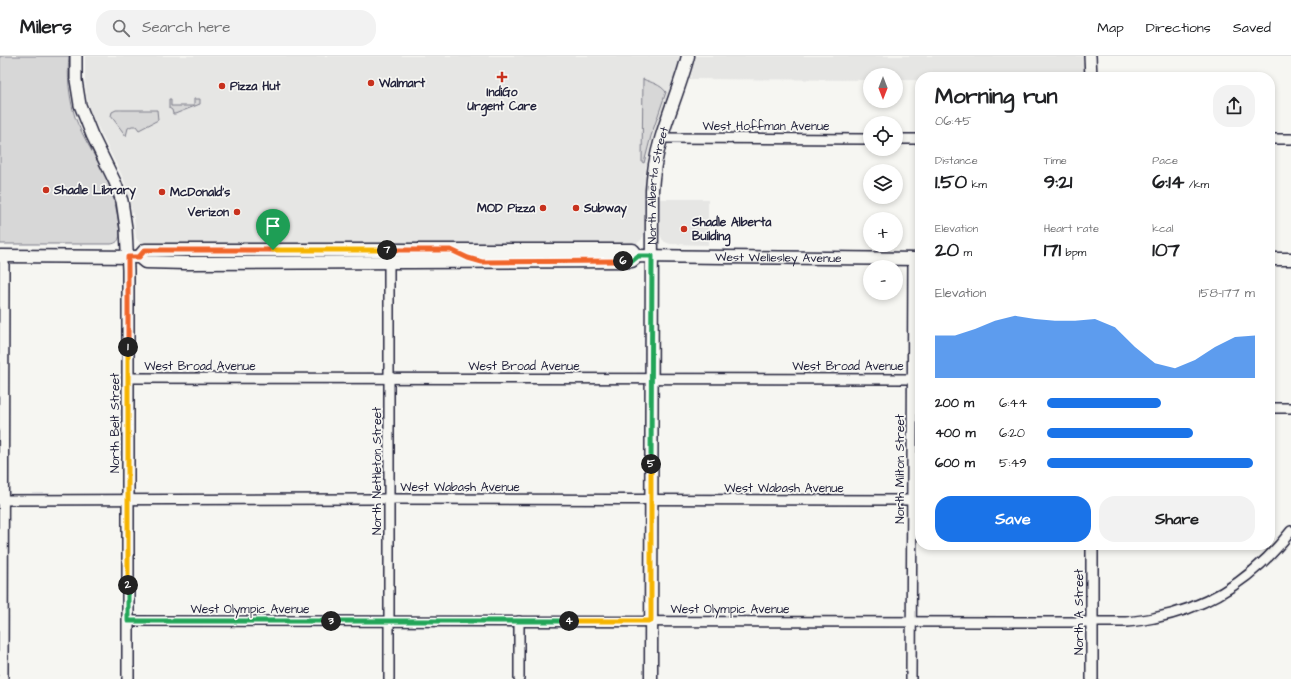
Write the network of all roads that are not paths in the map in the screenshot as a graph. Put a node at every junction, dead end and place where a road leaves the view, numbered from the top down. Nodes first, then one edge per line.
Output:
1 (76, 56) edge
2 (688, 56) edge
3 (1090, 56) edge
4 (1090, 72) edge
5 (661, 138) junction
6 (863, 139) edge
7 (903, 139) edge
8 (915, 139) edge
9 (1275, 139) edge
10 (1291, 139) edge
11 (451, 250) junction
12 (2, 256) edge
13 (638, 256) junction
14 (652, 256) junction
15 (133, 257) junction
16 (1291, 258) edge
17 (915, 259) edge
18 (1275, 259) edge
19 (482, 262) junction
20 (389, 263) junction
21 (413, 263) junction
22 (128, 378) junction
23 (389, 378) junction
24 (651, 378) junction
25 (915, 379) edge
26 (1275, 408) edge
27 (1291, 408) edge
28 (388, 499) junction
29 (2, 500) edge
30 (128, 500) junction
31 (651, 500) junction
32 (915, 500) edge
33 (915, 524) edge
34 (1291, 531) edge
35 (1092, 550) edge
36 (128, 621) junction
37 (388, 621) junction
38 (519, 621) junction
39 (651, 621) junction
40 (911, 622) junction
41 (1092, 622) junction
42 (3, 679) edge
43 (128, 679) edge
44 (389, 679) edge
45 (519, 679) edge
46 (651, 679) edge
47 (911, 679) edge
48 (1092, 679) edge

1 - 15 street, North Belt Street
2 - 5 main road, North Alberta Street
3 - 4 street
5 - 6 street, West Hoffman Avenue
5 - 14 main road, North Alberta Street
7 - 8 street
9 - 10 street
11 - 13 main road, West Wellesley Avenue
11 - 15 main road, West Wellesley Avenue
11 - 19 main road
11 - 21 main road
12 - 15 main road, West Wellesley Avenue
12 - 29 street
13 - 14 main road, West Wellesley Avenue
13 - 19 main road, West Wellesley Avenue
14 - 17 main road, West Wellesley Avenue
14 - 24 main road, North Alberta Street
15 - 20 main road, West Wellesley Avenue
15 - 22 street, North Belt Street
16 - 18 main road
19 - 21 main road, West Wellesley Avenue
20 - 21 main road, West Wellesley Avenue
20 - 23 street, North Nettleton Street
22 - 23 street, West Broad Avenue
22 - 30 street, North Belt Street
23 - 24 street, West Broad Avenue
23 - 28 street, North Nettleton Street
24 - 25 street, West Broad Avenue
24 - 31 main road, North Alberta Street
26 - 27 street
28 - 30 street, West Wabash Avenue
28 - 31 street, West Wabash Avenue
28 - 37 street, North Nettleton Street
29 - 30 street, West Wabash Avenue
29 - 42 street
30 - 36 street, North Belt Street
31 - 32 street, West Wabash Avenue
31 - 39 main road, North Alberta Street
33 - 40 street, North Milton Street
34 - 41 street, West Olympic Avenue
35 - 41 street, North A Street
36 - 37 street, West Olympic Avenue
36 - 43 street, North Belt Street
37 - 38 street, West Olympic Avenue
37 - 44 street, North Nettleton Street
38 - 39 street, West Olympic Avenue
38 - 45 street
39 - 40 street, West Olympic Avenue
39 - 46 main road, North Alberta Street
40 - 41 street, West Olympic Avenue
40 - 47 street, North Milton Street
41 - 48 street, North A Street

